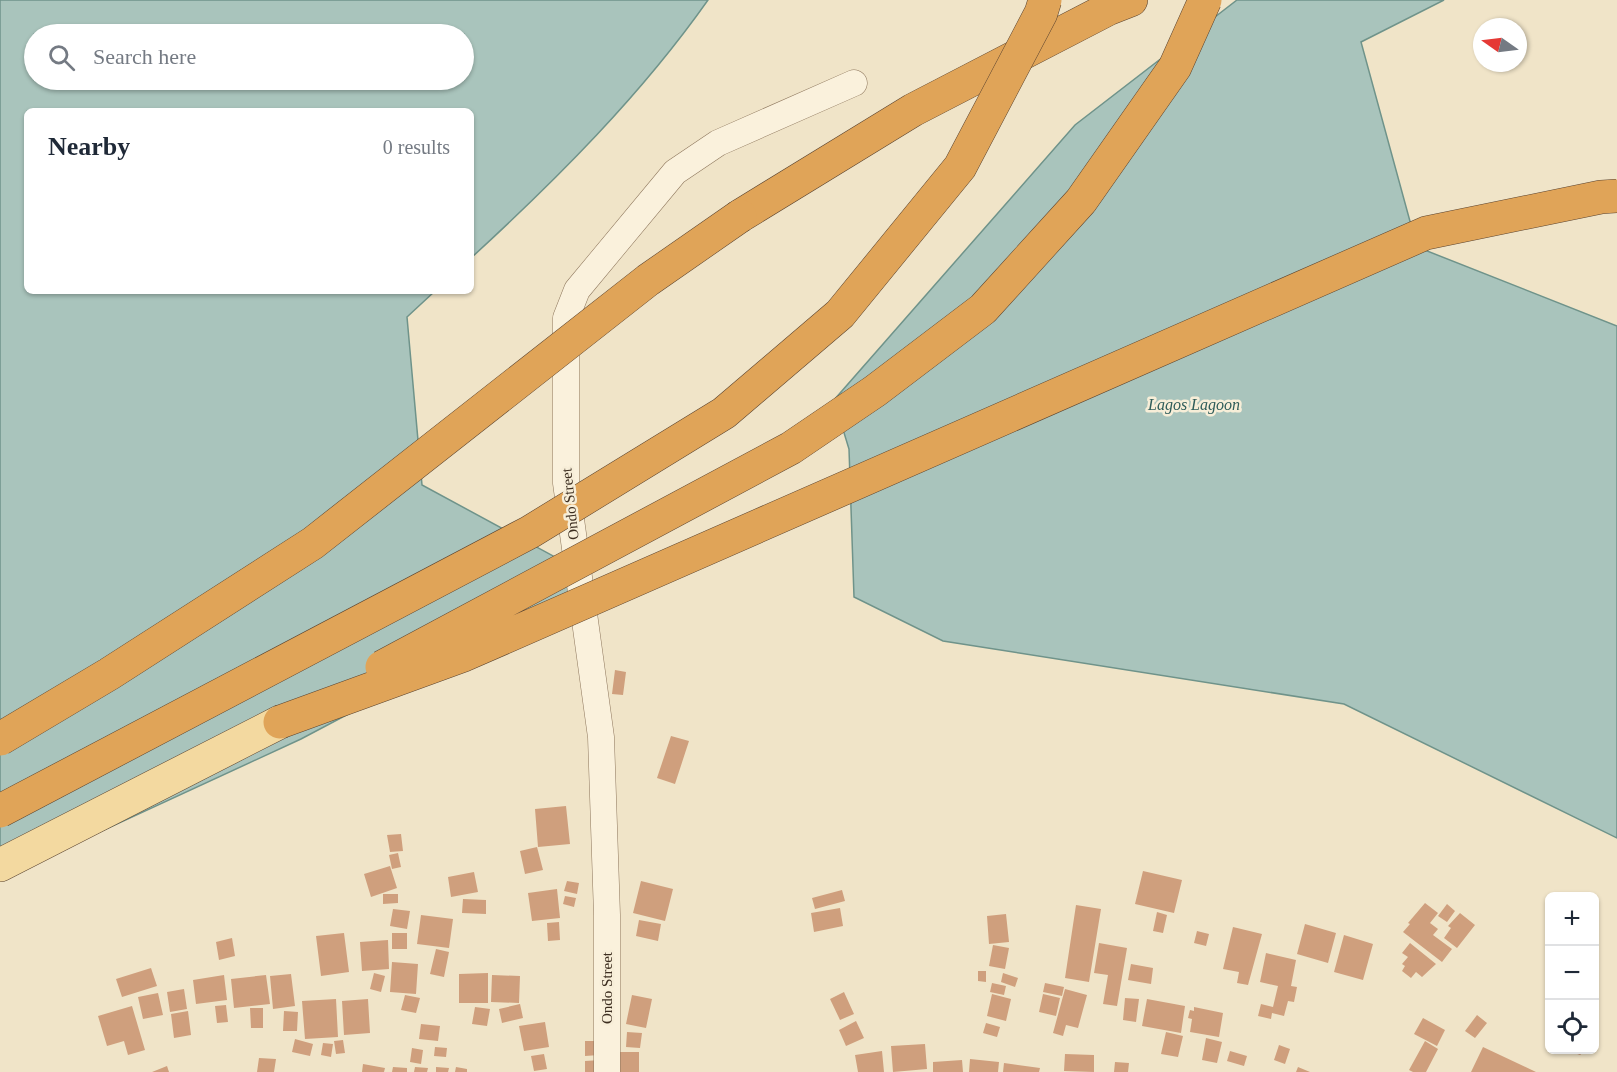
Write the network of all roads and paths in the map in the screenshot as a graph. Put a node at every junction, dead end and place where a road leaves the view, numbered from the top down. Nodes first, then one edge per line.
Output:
1 (1045, 0) edge
2 (1131, 0) edge
3 (1205, 0) edge
4 (854, 83) dead end
5 (1617, 196) edge
6 (280, 722) junction
7 (0, 740) edge
8 (0, 811) edge
9 (0, 865) edge
10 (608, 1072) edge

1 - 8 highway, bridge
2 - 7 highway, bridge
3 - 6 highway, bridge
4 - 10 street, Ondo Street
5 - 6 highway, bridge
6 - 9 main road

